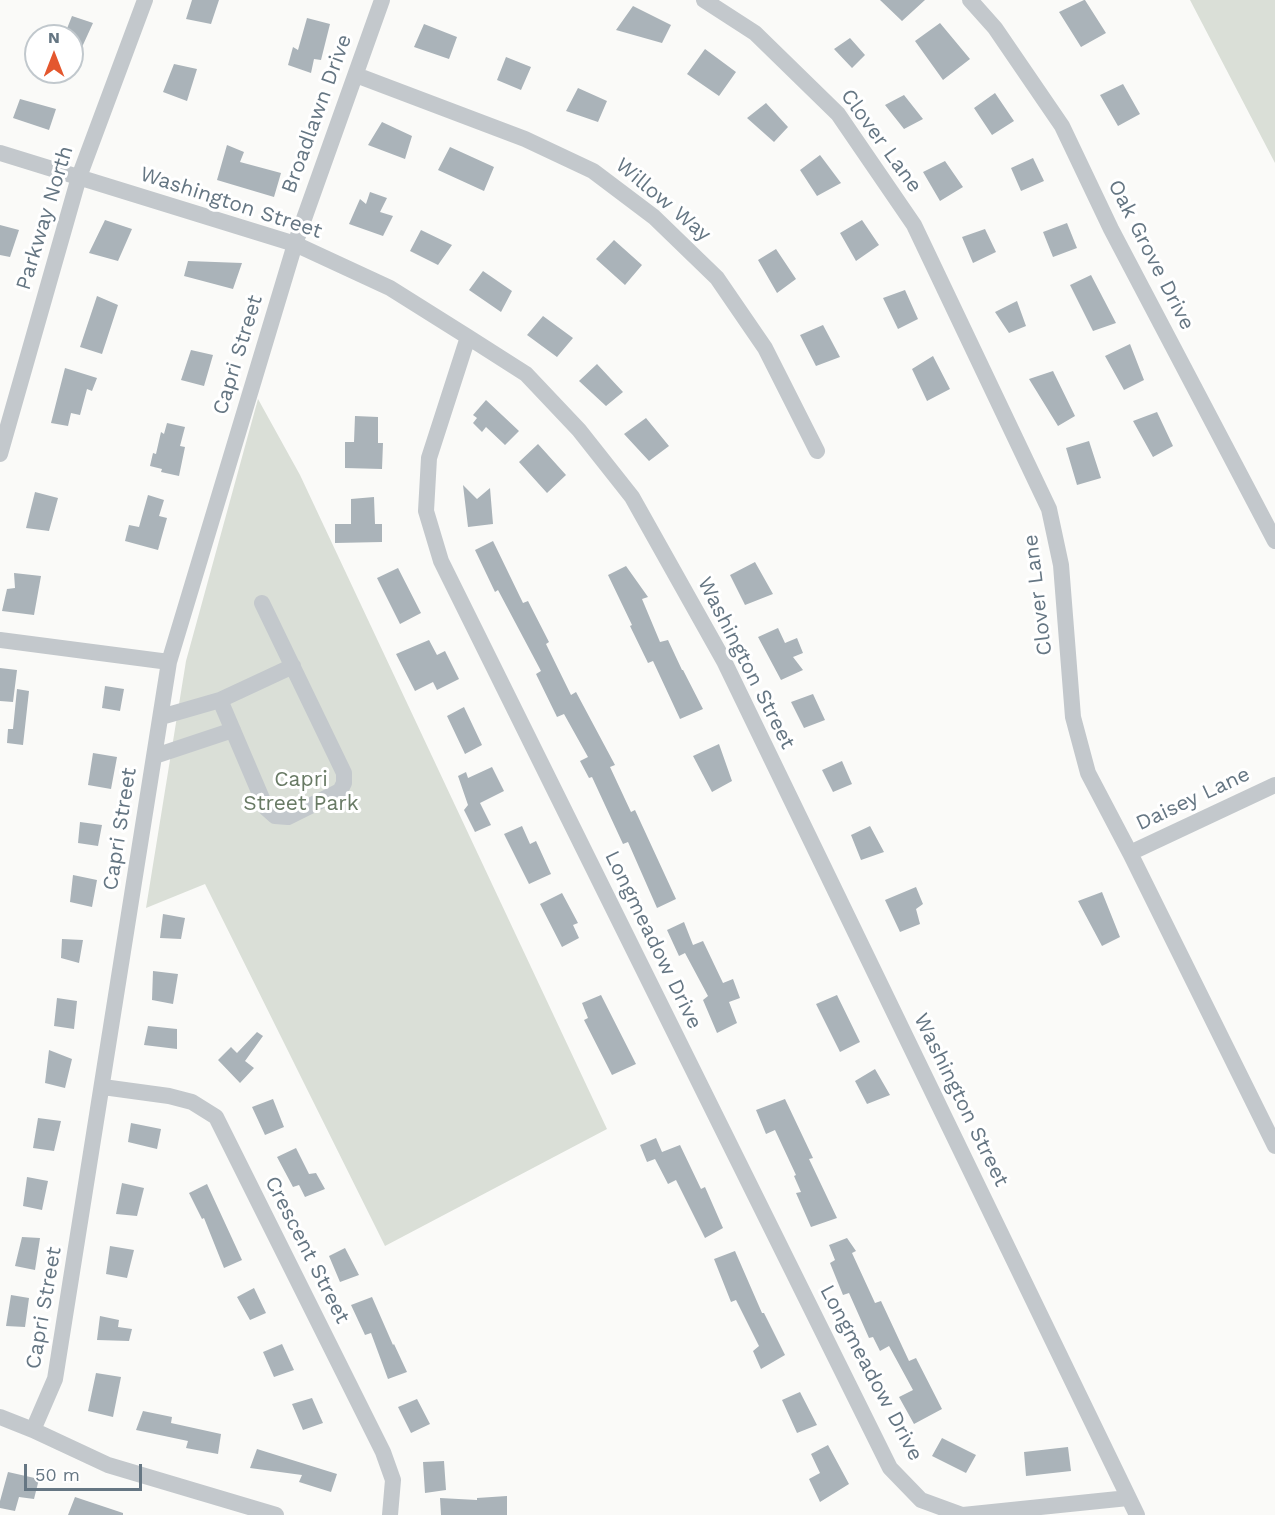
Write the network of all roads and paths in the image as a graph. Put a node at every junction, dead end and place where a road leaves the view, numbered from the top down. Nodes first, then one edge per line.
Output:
1 (145, 0) edge
2 (382, 0) edge
3 (704, 0) edge
4 (970, 0) edge
5 (356, 75) junction
6 (0, 153) edge
7 (79, 177) junction
8 (294, 244) junction
9 (468, 337) junction
10 (817, 451) dead end
11 (0, 454) edge
12 (1275, 541) edge
13 (262, 603) dead end
14 (0, 640) edge
15 (169, 662) junction
16 (293, 666) junction
17 (220, 700) junction
18 (161, 717) junction
19 (232, 730) junction
20 (154, 756) junction
21 (1275, 785) edge
22 (1130, 853) junction
23 (103, 1087) junction
24 (1275, 1146) edge
25 (0, 1417) edge
26 (33, 1430) junction
27 (1128, 1498) junction
28 (276, 1515) edge
29 (390, 1515) edge
30 (962, 1515) edge
31 (1137, 1515) edge

1 - 7 street, Parkway North
2 - 5 street, Broadlawn Drive
3 - 22 street, Clover Lane
4 - 12 street, Oak Grove Drive
5 - 8 street, Broadlawn Drive
5 - 10 street, Willow Way
6 - 7 street, Washington Street
7 - 8 street, Washington Street
7 - 11 street, Parkway North
8 - 9 street, Washington Street
8 - 15 street, Capri Street
9 - 27 street, Washington Street
9 - 30 street, Longmeadow Drive
13 - 16 street
14 - 15 street
15 - 18 street, Capri Street
16 - 17 street
16 - 19 street
17 - 18 street
17 - 19 street
18 - 20 street, Capri Street
19 - 20 street
20 - 23 street, Capri Street
21 - 22 street, Daisey Lane
22 - 24 street, Clover Lane
23 - 26 street, Capri Street
23 - 29 street, Crescent Street
25 - 26 street
26 - 28 street
27 - 30 street, Longmeadow Drive
27 - 31 street, Washington Street

